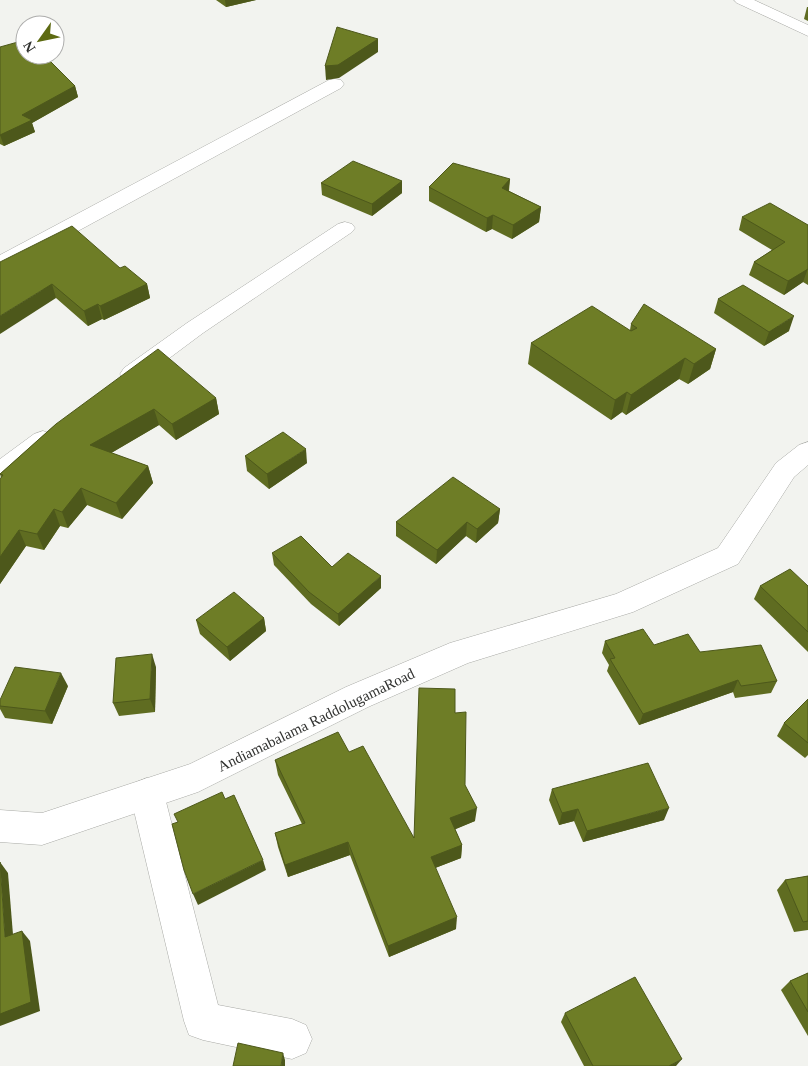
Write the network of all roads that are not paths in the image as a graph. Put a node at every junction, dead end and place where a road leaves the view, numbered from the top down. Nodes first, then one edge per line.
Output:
1 (742, 0) edge
2 (808, 31) edge
3 (335, 84) dead end
4 (345, 228) dead end
5 (0, 264) edge
6 (117, 385) edge
7 (62, 426) edge
8 (808, 450) edge
9 (0, 472) edge
10 (147, 794) junction
11 (0, 826) edge
12 (292, 1039) dead end

1 - 2 street
3 - 5 street
4 - 6 street
7 - 9 street
8 - 10 street, Andiamabalama RaddolugamaRoad
10 - 11 street, Andiamabalama RaddolugamaRoad
10 - 12 street

